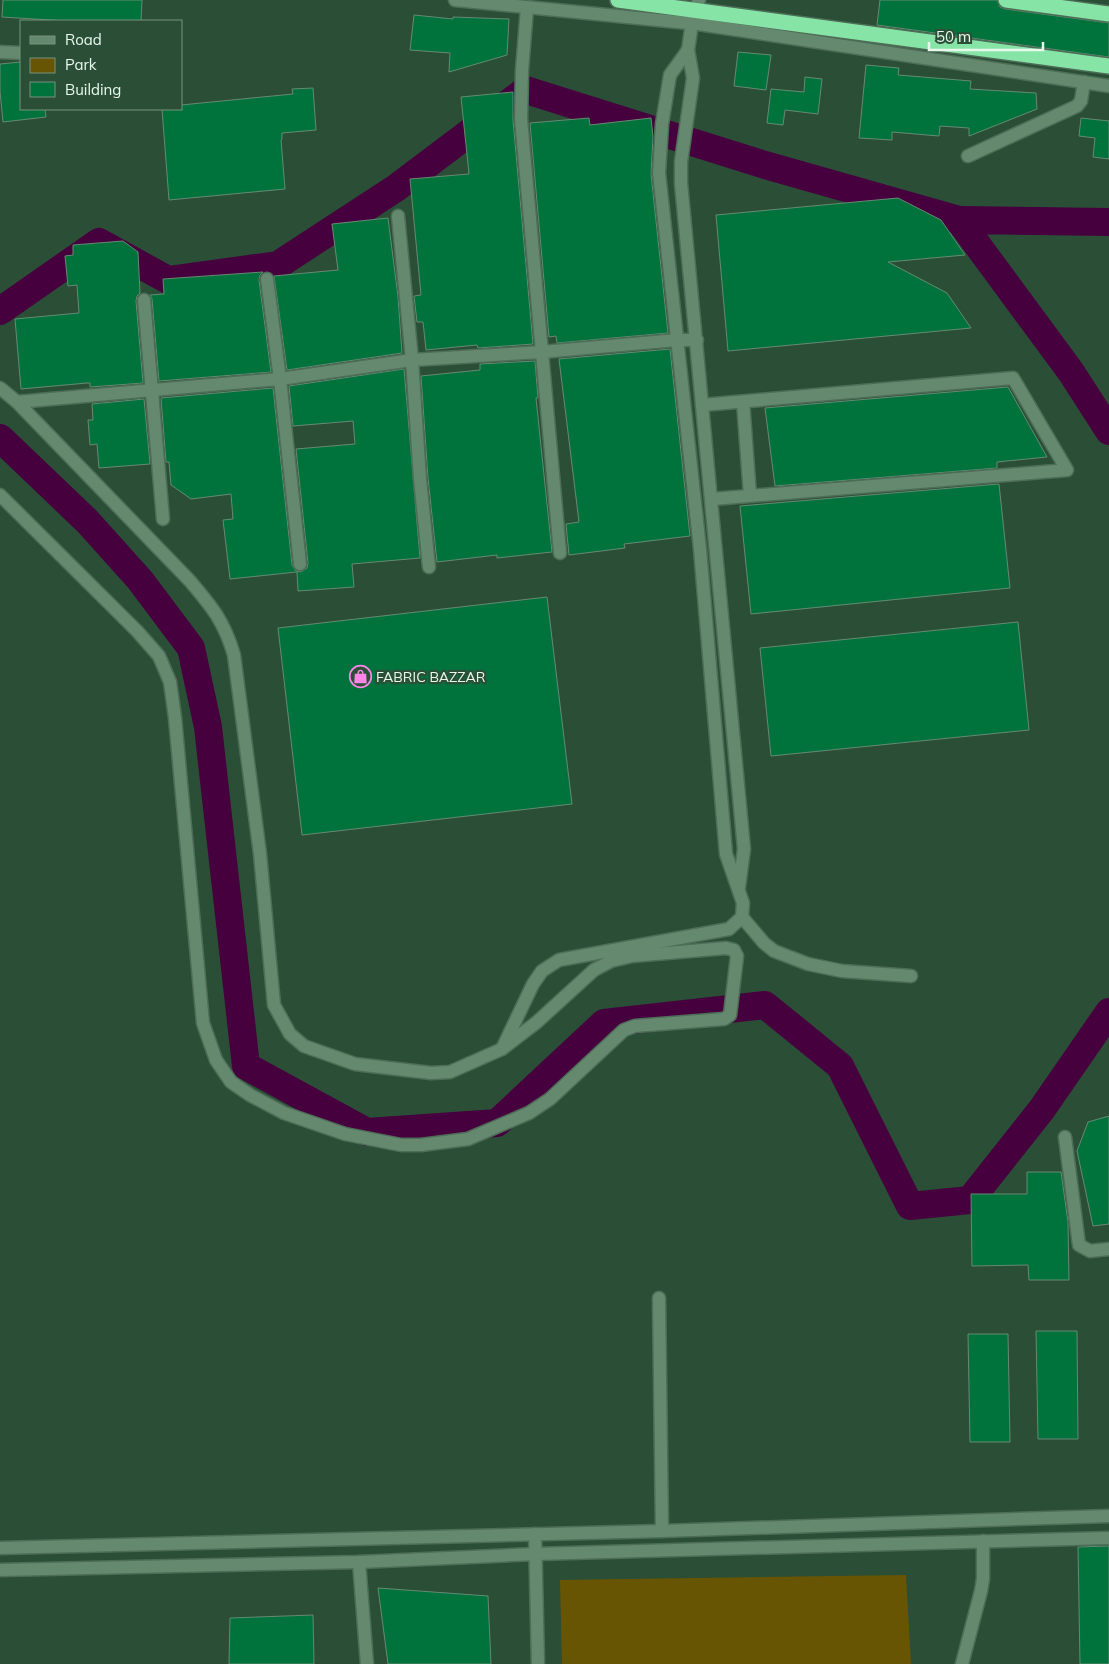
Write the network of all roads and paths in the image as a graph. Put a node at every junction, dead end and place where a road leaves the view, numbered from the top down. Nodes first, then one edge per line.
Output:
1 (457, 0) edge
2 (618, 0) edge
3 (1006, 0) edge
4 (1033, 2) edge
5 (527, 8) junction
6 (695, 11) edge
7 (1109, 14) edge
8 (688, 50) junction
9 (0, 52) edge
10 (20, 53) edge
11 (1109, 66) edge
12 (1084, 82) junction
13 (1109, 86) edge
14 (968, 156) dead end
15 (398, 216) dead end
16 (267, 280) dead end
17 (144, 300) dead end
18 (677, 340) junction
19 (696, 340) junction
20 (542, 352) junction
21 (412, 360) junction
22 (280, 379) junction
23 (0, 388) edge
24 (153, 390) junction
25 (17, 402) junction
26 (743, 402) junction
27 (702, 405) junction
28 (0, 495) edge
29 (750, 496) junction
30 (712, 498) junction
31 (163, 519) dead end
32 (560, 553) dead end
33 (300, 564) dead end
34 (428, 567) dead end
35 (739, 888) junction
36 (742, 917) junction
37 (911, 976) dead end
38 (502, 1049) junction
39 (1065, 1137) dead end
40 (1109, 1249) edge
41 (659, 1298) dead end
42 (1109, 1516) edge
43 (662, 1531) junction
44 (534, 1534) junction
45 (1109, 1538) edge
46 (983, 1542) junction
47 (0, 1548) edge
48 (536, 1554) junction
49 (359, 1562) junction
50 (0, 1570) edge
51 (367, 1664) edge
52 (538, 1664) edge
53 (962, 1664) edge

1 - 5 street
2 - 6 highway
3 - 4 highway
4 - 7 highway
5 - 6 street
5 - 20 street
6 - 8 street
6 - 11 highway
6 - 12 street
8 - 18 street
8 - 19 street
9 - 10 street
12 - 13 street
12 - 14 street
15 - 21 street
16 - 22 street
17 - 24 street
18 - 19 street
18 - 20 street
18 - 35 street
19 - 27 street
20 - 21 street
20 - 32 street
21 - 22 street
21 - 34 street
22 - 24 street
22 - 33 street
23 - 25 street
24 - 25 street
24 - 31 street
25 - 38 street
26 - 27 street
26 - 29 street
26 - 29 street
27 - 30 street
28 - 38 street
29 - 30 street
30 - 35 street
35 - 36 street
36 - 37 street
36 - 38 street
39 - 40 street
41 - 43 street
42 - 43 street
43 - 44 street
44 - 47 street
44 - 48 street
45 - 46 street
46 - 48 street
46 - 53 street
48 - 49 street
48 - 52 street
49 - 50 street
49 - 51 street

